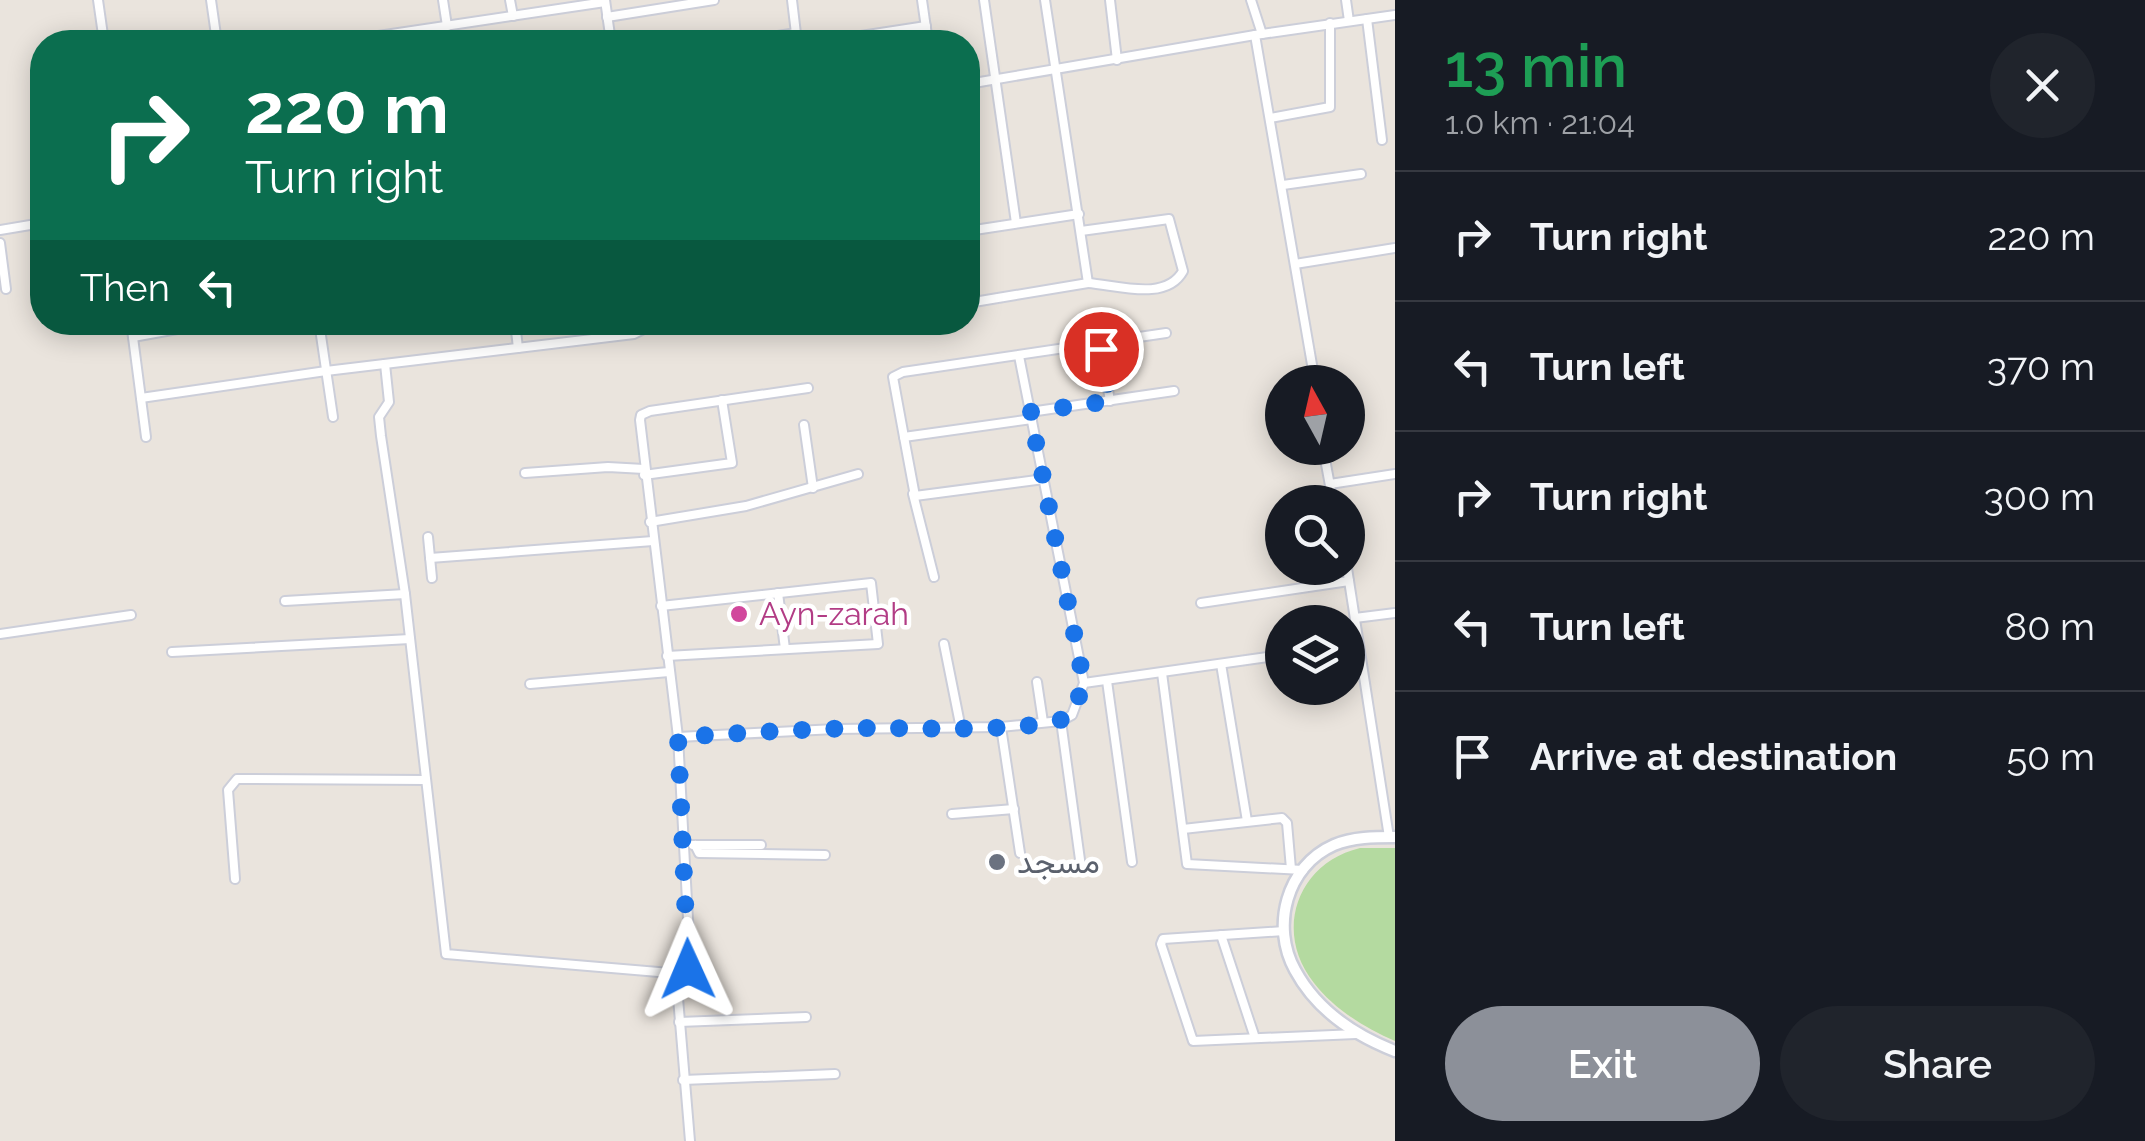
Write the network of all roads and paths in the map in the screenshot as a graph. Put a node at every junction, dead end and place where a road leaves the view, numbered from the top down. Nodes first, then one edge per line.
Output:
1 (98, 0) edge
2 (211, 0) edge
3 (443, 0) edge
4 (510, 0) edge
5 (714, 0) edge
6 (792, 0) edge
7 (922, 0) edge
8 (984, 0) edge
9 (1044, 0) edge
10 (1110, 0) edge
11 (1252, 0) edge
12 (1346, 0) edge
13 (605, 1) edge
14 (1395, 15) edge
15 (513, 16) junction
16 (608, 17) junction
17 (1367, 19) junction
18 (1349, 21) junction
19 (1330, 24) junction
20 (447, 26) junction
21 (926, 26) junction
22 (102, 30) edge
23 (215, 30) edge
24 (420, 30) edge
25 (610, 30) edge
26 (795, 30) edge
27 (900, 30) edge
28 (926, 30) edge
29 (1258, 34) junction
30 (1118, 60) junction
31 (1054, 71) junction
32 (994, 80) junction
33 (980, 82) edge
34 (1270, 118) junction
35 (1382, 140) dead end
36 (1361, 174) dead end
37 (1282, 185) junction
38 (1079, 214) junction
39 (1016, 224) junction
40 (30, 226) edge
41 (980, 228) edge
42 (0, 230) edge
43 (1082, 230) junction
44 (0, 244) edge
45 (1395, 248) edge
46 (1295, 264) junction
47 (1088, 283) junction
48 (6, 290) dead end
49 (980, 301) edge
50 (1166, 333) dead end
51 (144, 335) edge
52 (322, 335) edge
53 (516, 335) edge
54 (626, 335) edge
55 (133, 337) joint
56 (1098, 345) junction
57 (518, 348) junction
58 (1019, 356) junction
59 (385, 364) junction
60 (1312, 365) edge
61 (326, 371) junction
62 (808, 388) dead end
63 (1174, 391) dead end
64 (141, 398) junction
65 (722, 400) junction
66 (1110, 401) junction
67 (1031, 415) junction
68 (333, 418) dead end
69 (804, 425) dead end
70 (146, 437) dead end
71 (904, 437) junction
72 (1326, 465) edge
73 (644, 472) junction
74 (525, 473) dead end
75 (858, 474) dead end
76 (1395, 474) edge
77 (1044, 479) junction
78 (1330, 484) joint
79 (813, 488) junction
80 (914, 494) junction
81 (650, 522) junction
82 (428, 537) dead end
83 (653, 541) junction
84 (430, 558) junction
85 (934, 577) dead end
86 (432, 578) dead end
87 (1315, 585) edge
88 (778, 593) junction
89 (405, 594) junction
90 (286, 601) dead end
91 (1201, 602) dead end
92 (661, 606) junction
93 (1395, 614) edge
94 (131, 615) dead end
95 (1365, 617) edge
96 (0, 634) edge
97 (410, 640) junction
98 (944, 644) dead end
99 (785, 649) junction
100 (172, 652) dead end
101 (667, 656) junction
102 (1265, 657) edge
103 (1222, 664) junction
104 (668, 672) junction
105 (1162, 673) junction
106 (1365, 674) edge
107 (1037, 682) dead end
108 (1107, 682) junction
109 (1084, 683) junction
110 (530, 684) dead end
111 (1061, 721) junction
112 (1044, 722) junction
113 (1001, 727) junction
114 (960, 729) junction
115 (678, 737) junction
116 (426, 780) junction
117 (1014, 809) junction
118 (952, 814) dead end
119 (1247, 821) junction
120 (1183, 828) junction
121 (1392, 837) edge
122 (684, 845) junction
123 (694, 845) junction
124 (761, 845) dead end
125 (1020, 854) dead end
126 (825, 855) dead end
127 (1132, 862) dead end
128 (1081, 867) dead end
129 (1297, 870) junction
130 (234, 879) dead end
131 (1284, 931) junction
132 (1221, 935) junction
133 (676, 974) junction
134 (806, 1017) dead end
135 (679, 1022) junction
136 (1356, 1034) junction
137 (1255, 1038) junction
138 (1395, 1051) edge
139 (835, 1074) dead end
140 (684, 1080) junction
141 (690, 1141) edge

1 - 22 street
2 - 23 street
3 - 20 street
4 - 15 street
5 - 16 street
6 - 26 street
7 - 21 street
8 - 32 street
9 - 31 street
10 - 30 street
11 - 29 street
12 - 18 street
13 - 15 street
13 - 16 street
14 - 17 street
15 - 20 street
16 - 25 street
17 - 18 street
17 - 35 street
18 - 19 street
19 - 29 street
19 - 34 street
20 - 24 street
21 - 27 street
21 - 28 street
29 - 30 street
29 - 34 street
30 - 31 street
31 - 32 street
31 - 38 street
32 - 33 street
32 - 39 street
34 - 37 street
36 - 37 street
37 - 46 street
38 - 39 street
38 - 43 street
39 - 41 street
40 - 42 street
43 - 47 street
43 - 47 street
44 - 48 street
45 - 46 street
46 - 60 street
47 - 49 street
50 - 56 street
51 - 55 street
52 - 61 street
53 - 57 street
54 - 57 street
55 - 64 street
56 - 58 street
56 - 66 street
57 - 59 street
58 - 67 street
58 - 71 street
59 - 61 street
59 - 89 street
61 - 64 street
61 - 68 street
62 - 65 street
63 - 66 street
64 - 70 street
65 - 73 street
65 - 73 street
66 - 67 street
67 - 71 street
67 - 77 street
69 - 79 street
71 - 80 street
72 - 78 street
73 - 74 street
73 - 81 street
75 - 79 street
76 - 78 street
77 - 80 street
77 - 109 street
79 - 81 street
80 - 85 street
81 - 83 street
82 - 84 street
83 - 84 street
83 - 92 street
84 - 86 street
87 - 91 street
88 - 92 street
88 - 99 street
88 - 99 street
89 - 90 street
89 - 97 street
92 - 101 street
93 - 95 street
94 - 96 street
97 - 100 street
97 - 116 street
98 - 114 street
99 - 101 street
101 - 104 street
102 - 103 street
103 - 105 street
103 - 119 street
104 - 110 street
104 - 115 street
105 - 108 street
105 - 120 street
106 - 121 street
107 - 112 street
108 - 109 street
108 - 127 street
109 - 111 street
111 - 112 street
111 - 128 street
112 - 113 street
113 - 114 street
113 - 117 street
114 - 115 street
115 - 122 street
116 - 130 street
116 - 133 street
117 - 118 street
117 - 125 street
119 - 120 street
119 - 129 street
120 - 129 street
121 - 129 main road
122 - 123 street
122 - 133 street
123 - 124 street
123 - 126 street
129 - 131 main road
131 - 132 street
131 - 136 main road
132 - 137 street
132 - 137 street
133 - 135 street
134 - 135 street
135 - 140 street
136 - 137 street
136 - 138 main road
139 - 140 street
140 - 141 street

